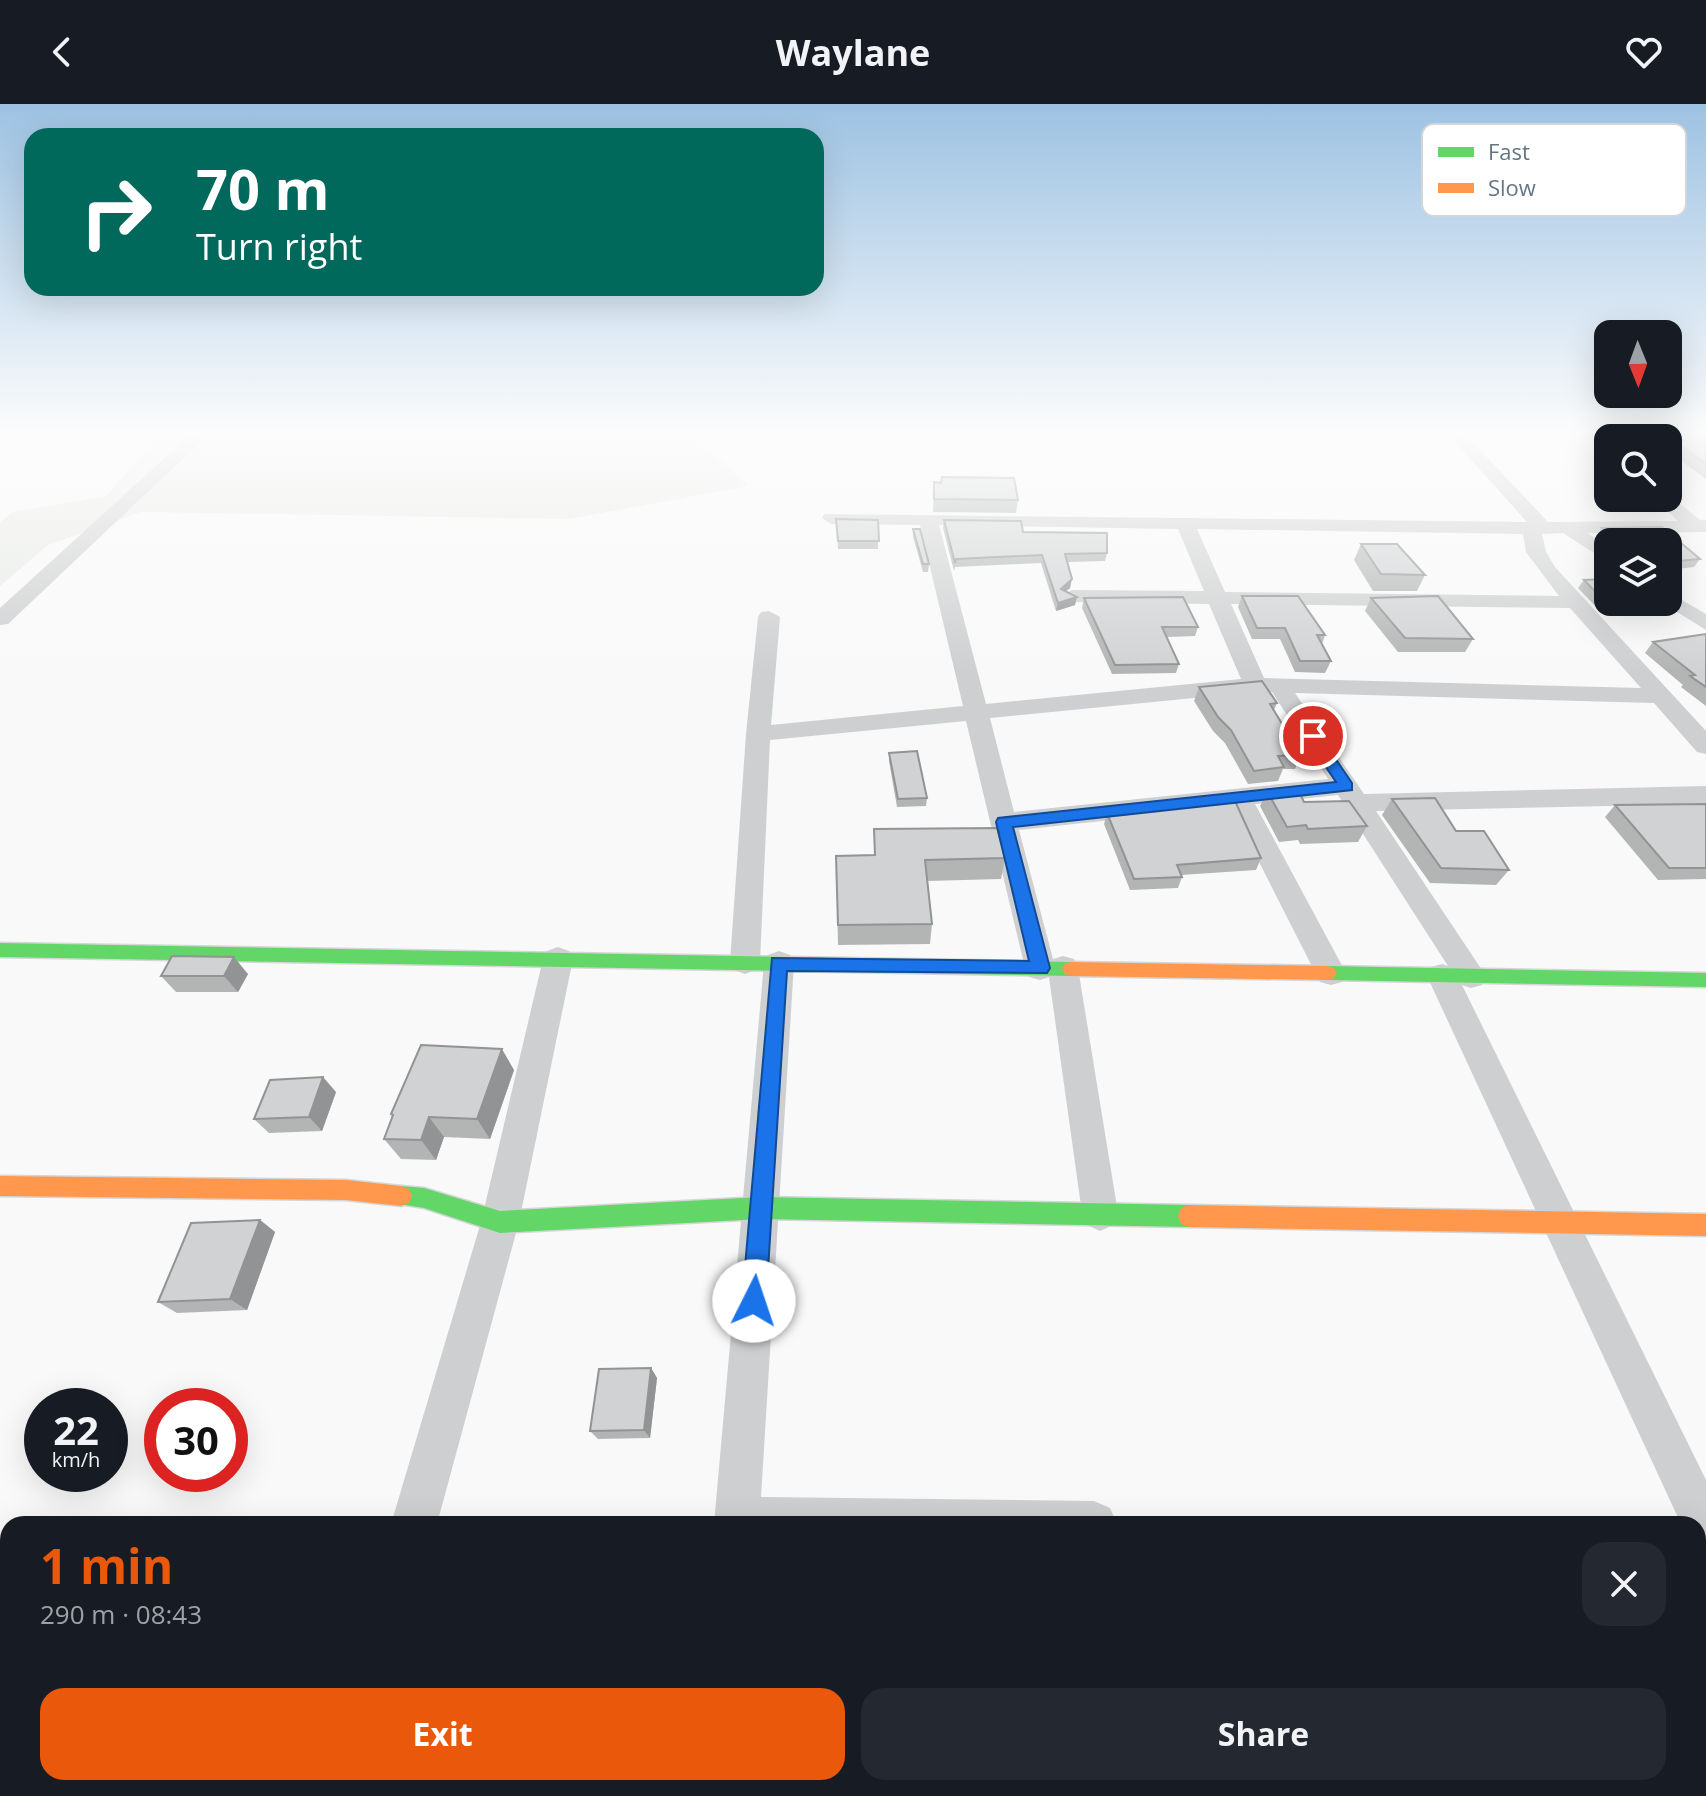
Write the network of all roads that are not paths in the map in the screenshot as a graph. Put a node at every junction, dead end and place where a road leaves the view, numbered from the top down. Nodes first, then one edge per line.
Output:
1 (115, 513) edge
2 (1525, 513) edge
3 (1683, 513) edge
4 (831, 518) dead end
5 (928, 520) junction
6 (1185, 523) junction
7 (1701, 526) edge
8 (1538, 528) junction
9 (1568, 528) junction
10 (1594, 546) edge
11 (1072, 596) edge
12 (1217, 598) junction
13 (1575, 602) junction
14 (1682, 608) edge
15 (769, 617) dead end
16 (0, 619) edge
17 (1706, 624) edge
18 (1267, 686) junction
19 (1660, 696) junction
20 (976, 712) junction
21 (758, 734) junction
22 (1706, 746) edge
23 (1352, 794) junction
24 (1706, 795) edge
25 (1239, 798) junction
26 (1004, 822) junction
27 (0, 950) edge
28 (558, 959) junction
29 (762, 962) junction
30 (1052, 968) junction
31 (1331, 973) junction
32 (1456, 976) junction
33 (1706, 980) edge
34 (0, 1186) edge
35 (761, 1208) junction
36 (1100, 1213) junction
37 (500, 1222) junction
38 (1559, 1225) junction
39 (1706, 1225) edge
40 (416, 1516) edge
41 (737, 1516) edge
42 (1699, 1516) edge

1 - 16 street
2 - 8 street
3 - 7 street
4 - 5 street
5 - 6 street
5 - 20 street
6 - 8 street
6 - 12 street
7 - 9 street
8 - 9 street
8 - 13 street
9 - 10 street
11 - 12 street
12 - 13 street
12 - 18 street
13 - 19 street
14 - 17 street
15 - 21 street
18 - 19 street
18 - 20 street
18 - 23 street
19 - 22 street
20 - 21 street
20 - 26 street
21 - 29 street
23 - 24 street
23 - 25 street
23 - 32 street
25 - 26 street
25 - 31 street
26 - 30 street
27 - 28 street
28 - 29 street
28 - 37 street
29 - 30 street
29 - 35 street
30 - 31 street
30 - 36 street
31 - 32 street
32 - 33 street
32 - 38 street
34 - 37 street
35 - 36 street
35 - 37 street
35 - 41 street
36 - 38 street
37 - 40 street
38 - 39 street
38 - 42 street

